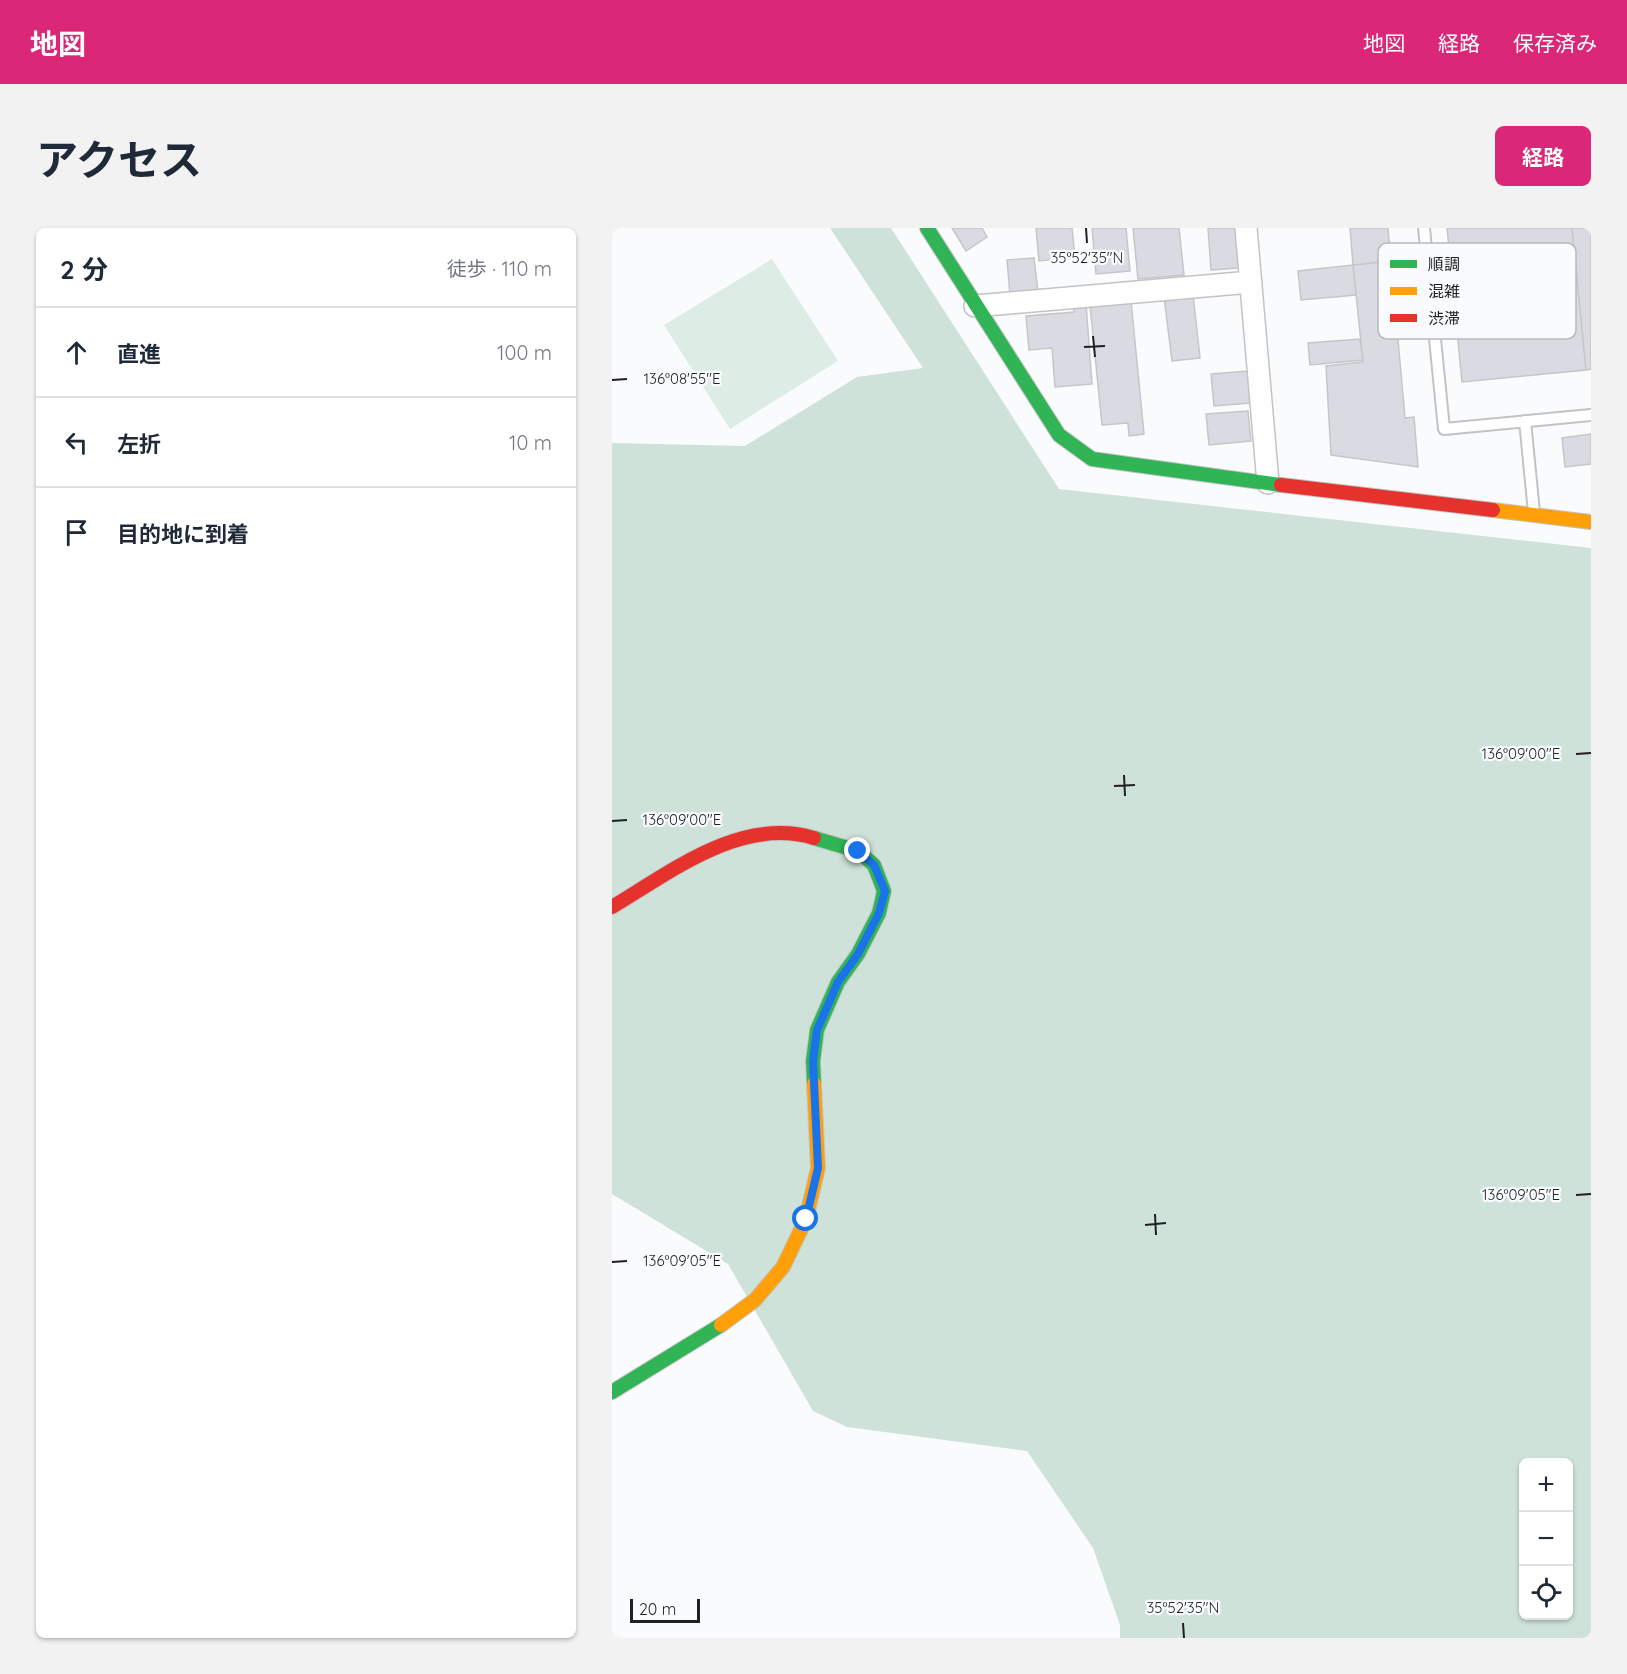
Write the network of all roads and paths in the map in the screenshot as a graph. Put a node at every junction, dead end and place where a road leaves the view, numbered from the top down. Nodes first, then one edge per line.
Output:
1 (927, 228) edge
2 (1246, 228) edge
3 (1424, 228) edge
4 (1425, 243) edge
5 (1251, 282) junction
6 (975, 306) junction
7 (1435, 339) edge
8 (1591, 415) edge
9 (1525, 421) junction
10 (1268, 483) junction
11 (1534, 516) junction
12 (1591, 522) edge
13 (612, 907) edge
14 (612, 1392) edge

1 - 6 street
2 - 5 street
3 - 4 lane
5 - 6 street
5 - 10 street
6 - 10 street
7 - 9 lane
8 - 9 lane
9 - 11 lane
10 - 11 street
11 - 12 street
13 - 14 street

